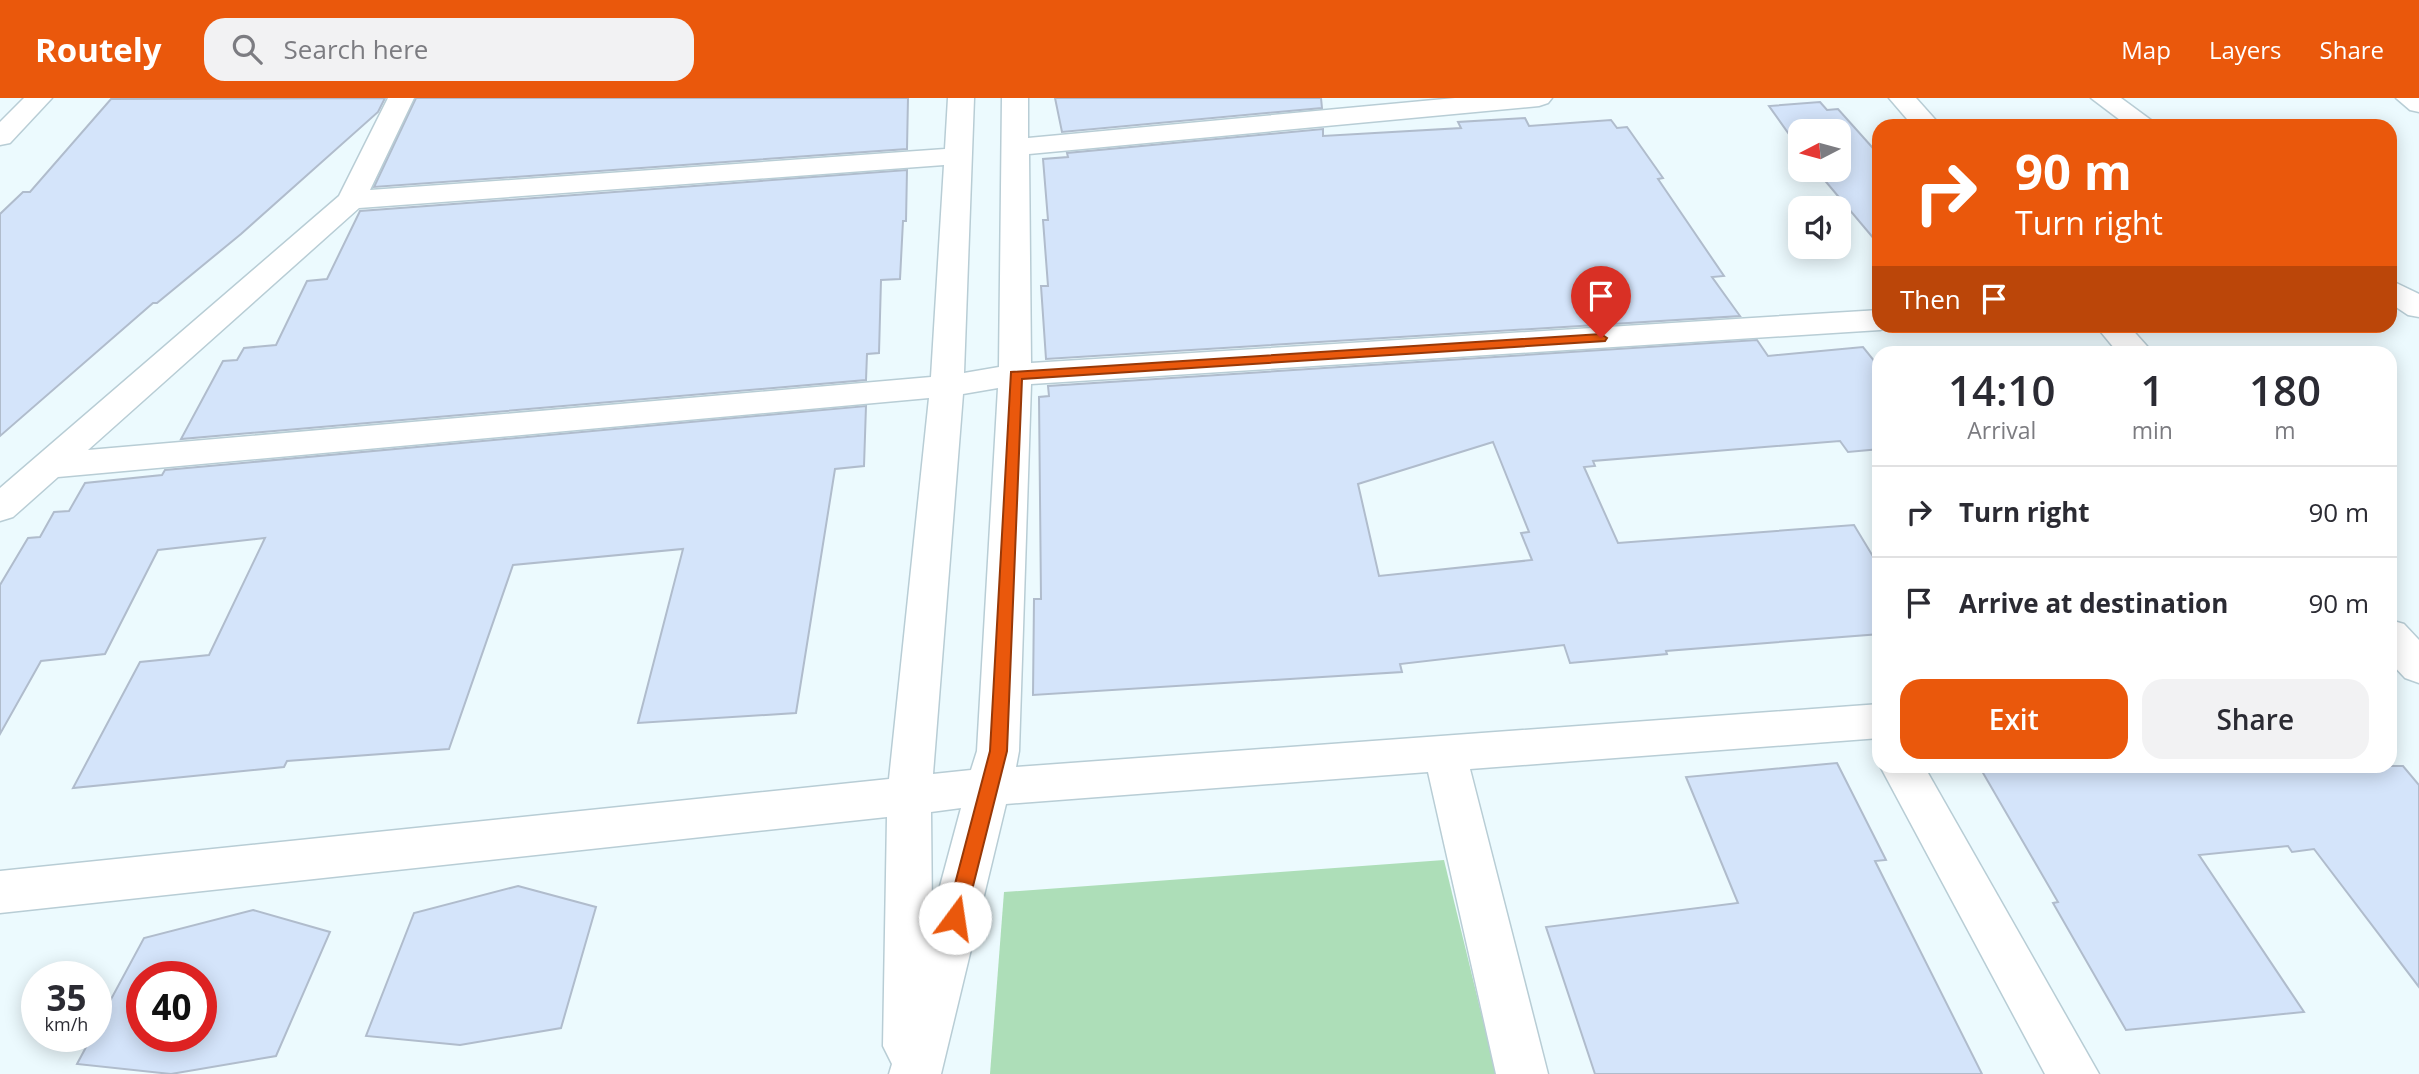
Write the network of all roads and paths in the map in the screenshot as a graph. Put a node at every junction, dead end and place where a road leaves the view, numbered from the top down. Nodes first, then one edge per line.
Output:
1 (39, 98) edge
2 (401, 98) edge
3 (961, 98) edge
4 (1015, 98) edge
5 (1539, 98) edge
6 (1902, 98) edge
7 (2104, 98) edge
8 (2409, 98) edge
9 (2419, 104) edge
10 (1922, 119) edge
11 (2136, 119) edge
12 (0, 138) edge
13 (1014, 147) junction
14 (957, 156) junction
15 (351, 200) junction
16 (2397, 294) edge
17 (2419, 308) edge
18 (1872, 321) edge
19 (1015, 375) junction
20 (947, 386) junction
21 (45, 466) junction
22 (0, 508) edge
23 (1872, 724) edge
24 (1445, 753) junction
25 (1904, 773) edge
26 (989, 787) junction
27 (908, 796) junction
28 (0, 892) edge
29 (908, 1074) edge
30 (915, 1074) edge
31 (1522, 1074) edge
32 (2073, 1074) edge

1 - 12 street
2 - 15 street
3 - 14 street
4 - 13 street
5 - 13 street
6 - 10 street
7 - 11 street
8 - 9 street
13 - 19 street
14 - 15 street
14 - 20 street
15 - 21 street
16 - 17 street
18 - 19 street
19 - 20 street
19 - 26 street
20 - 21 street
20 - 27 street
21 - 22 street
23 - 24 street
24 - 26 street
24 - 31 street
25 - 32 street
26 - 27 street
26 - 30 street
27 - 28 street
27 - 29 street

